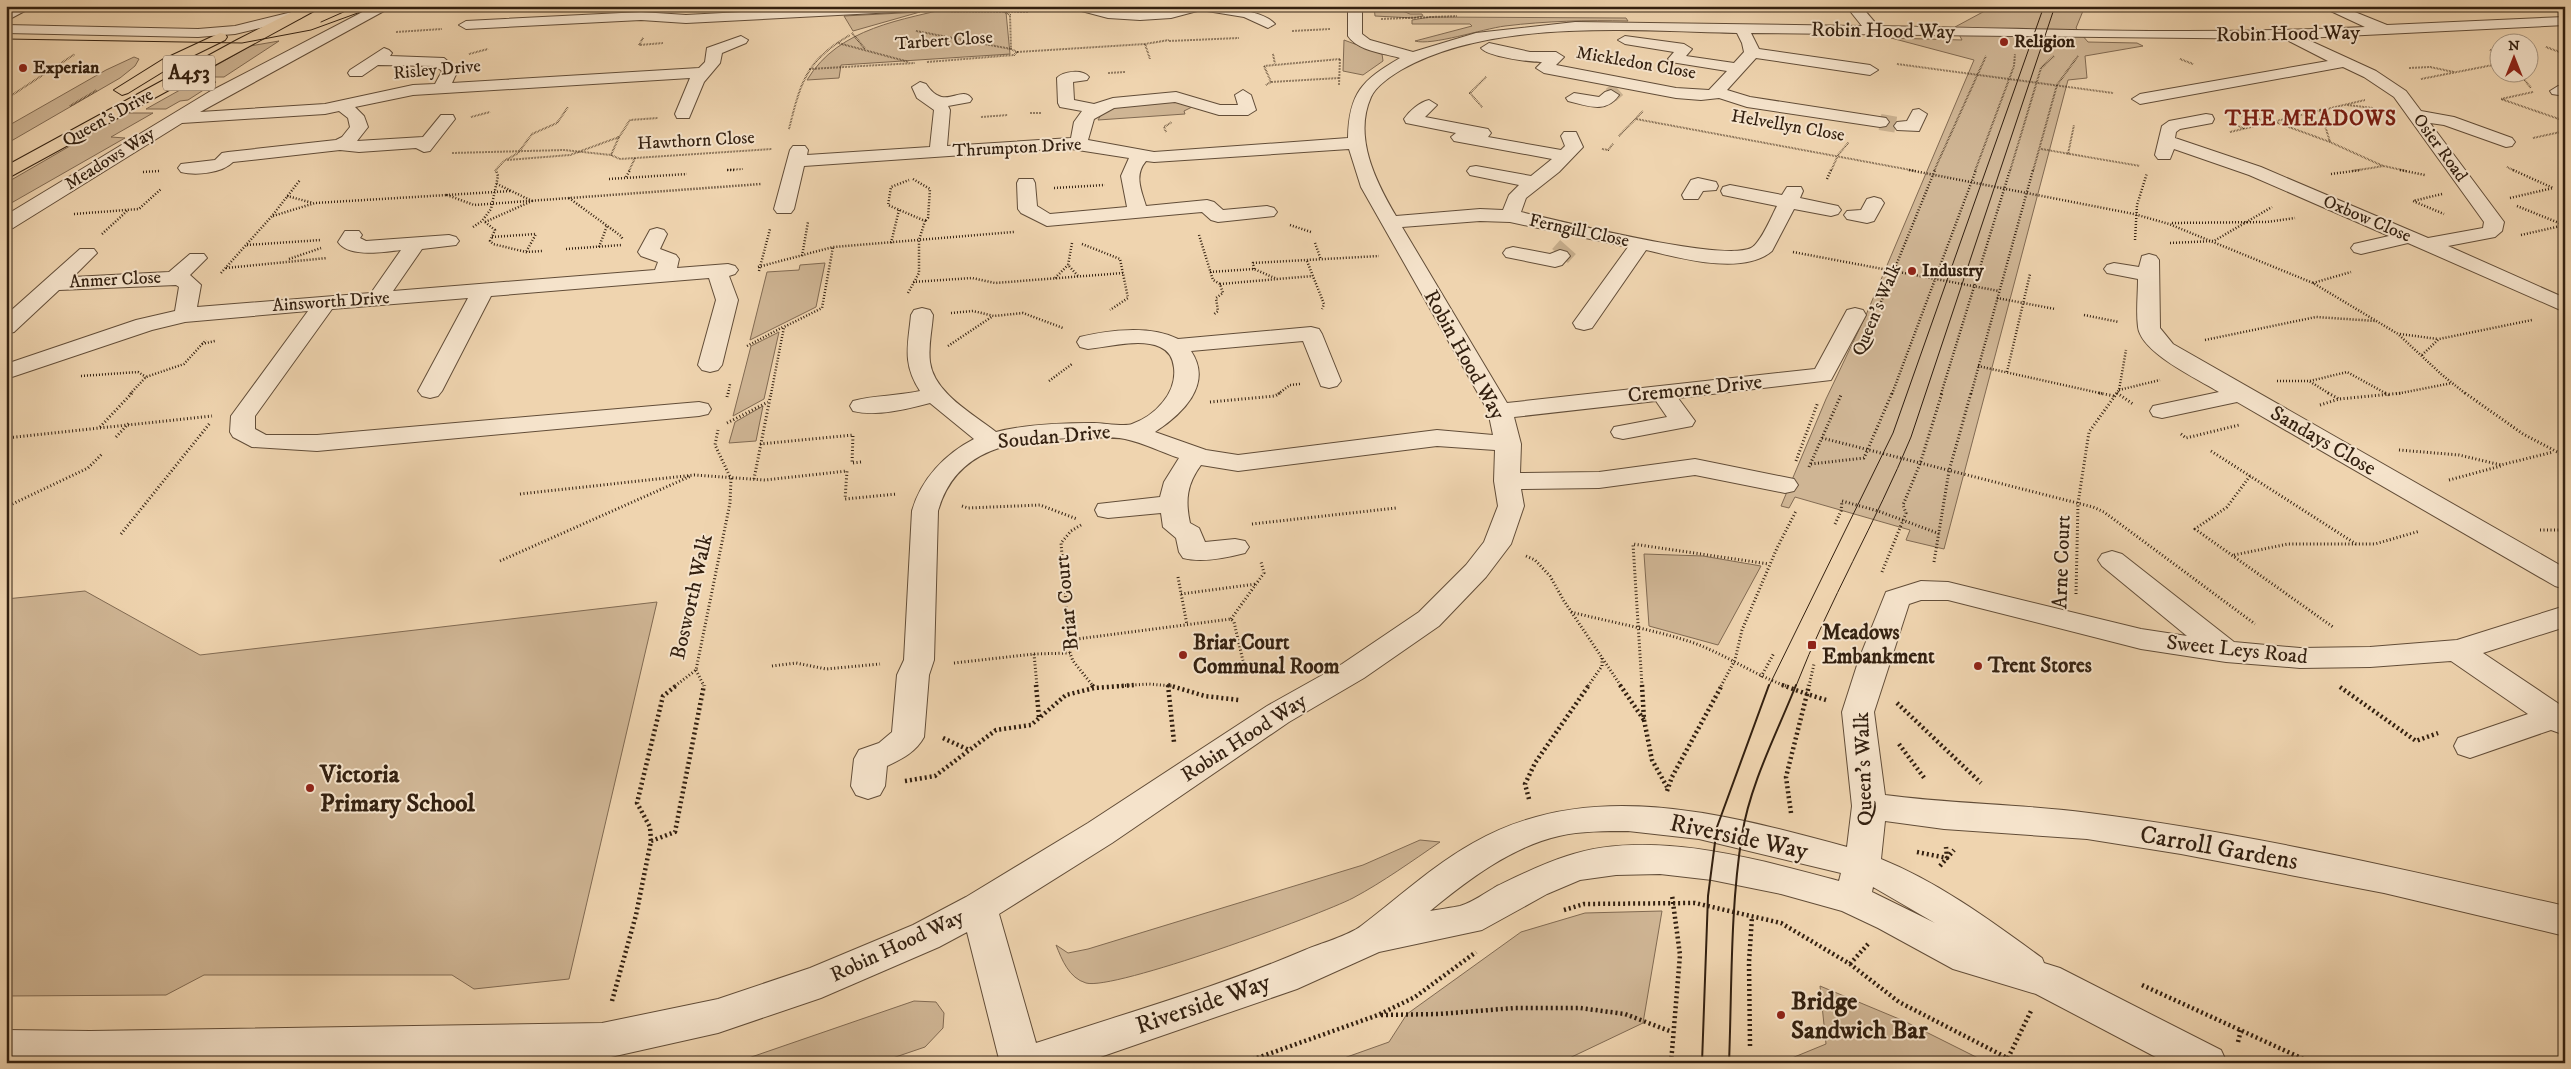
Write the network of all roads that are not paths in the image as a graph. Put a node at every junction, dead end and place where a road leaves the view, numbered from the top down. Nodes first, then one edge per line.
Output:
1 (27, 6) edge
2 (98, 6) edge
3 (122, 6) edge
4 (174, 6) edge
5 (316, 6) edge
6 (359, 6) edge
7 (386, 6) edge
8 (1079, 6) edge
9 (1201, 6) edge
10 (2327, 6) edge
11 (168, 7) edge
12 (914, 7) edge
13 (794, 9) edge
14 (287, 10) edge
15 (1850, 10) edge
16 (643, 11) edge
17 (6, 19) edge
18 (1351, 20) edge
19 (2565, 21) edge
20 (196, 24) junction
21 (1268, 24) dead end
22 (466, 25) road end
23 (1741, 28) junction
24 (6, 29) edge
25 (235, 30) junction
26 (2388, 31) junction
27 (166, 33) junction
28 (2284, 35) junction
29 (256, 36) junction
30 (1614, 38) dead end
31 (1878, 38) junction
32 (741, 40) dead end
33 (1489, 48) dead end
34 (188, 52) junction
35 (1752, 53) junction
36 (1413, 57) junction
37 (2346, 62) junction
38 (1838, 66) junction
39 (1739, 68) junction
40 (1870, 70) dead end
41 (356, 73) dead end
42 (701, 73) junction
43 (1081, 77) dead end
44 (920, 87) dead end
45 (440, 88) junction
46 (1618, 89) junction
47 (1787, 90) dead end
48 (1718, 92) junction
49 (103, 94) road end
50 (215, 95) junction
51 (1243, 95) dead end
52 (1574, 98) dead end
53 (964, 99) dead end
54 (2140, 99) dead end
55 (1846, 102) dead end
56 (937, 103) junction
57 (1429, 105) dead end
58 (343, 106) junction
59 (1776, 107) junction
60 (1096, 109) junction
61 (84, 112) dead end
62 (683, 114) road end
63 (1919, 114) dead end
64 (2416, 115) junction
65 (178, 118) junction
66 (447, 119) dead end
67 (2206, 119) dead end
68 (1903, 126) dead end
69 (1486, 134) junction
70 (1460, 137) dead end
71 (2506, 142) dead end
72 (1357, 143) junction
73 (1078, 144) junction
74 (340, 145) junction
75 (938, 152) junction
76 (1140, 156) junction
77 (6, 158) edge
78 (187, 168) road end
79 (1476, 171) dead end
80 (6, 174) edge
81 (1533, 182) junction
82 (1709, 186) dead end
83 (1027, 187) road end
84 (1730, 191) dead end
85 (1691, 195) dead end
86 (1791, 196) junction
87 (1874, 203) dead end
88 (784, 209) dead end
89 (1831, 210) dead end
90 (1138, 211) junction
91 (1268, 212) dead end
92 (1854, 215) dead end
93 (1510, 216) junction
94 (1390, 222) junction
95 (6, 224) edge
96 (1581, 231) junction
97 (657, 234) dead end
98 (351, 238) road end
99 (2418, 240) junction
100 (449, 242) road end
101 (415, 244) junction
102 (1640, 244) junction
103 (2360, 248) dead end
104 (87, 252) road end
105 (1513, 253) dead end
106 (197, 258) dead end
107 (666, 267) junction
108 (2114, 268) dead end
109 (176, 277) junction
110 (54, 284) junction
111 (483, 290) junction
112 (378, 298) junction
113 (326, 302) junction
114 (2565, 306) edge
115 (186, 315) junction
116 (922, 315) road end
117 (1855, 315) dead end
118 (1584, 323) dead end
119 (6, 327) edge
120 (1088, 342) road end
121 (1175, 346) junction
122 (710, 364) dead end
123 (6, 372) edge
124 (1329, 381) road end
125 (430, 391) dead end
126 (1662, 393) junction
127 (936, 394) junction
128 (2241, 394) junction
129 (862, 406) dead end
130 (699, 410) dead end
131 (1500, 411) junction
132 (2162, 411) dead end
133 (1623, 432) dead end
134 (1134, 434) junction
135 (992, 441) junction
136 (1508, 444) junction
137 (1194, 456) junction
138 (1796, 479) road end
139 (1507, 482) junction
140 (1108, 510) dead end
141 (1174, 515) junction
142 (1249, 544) road end
143 (2112, 560) dead end
144 (2565, 580) edge
145 (1920, 590) joint
146 (2565, 616) edge
147 (2457, 650) junction
148 (2226, 652) junction
149 (2560, 721) edge
150 (2470, 746) road end
151 (868, 786) dead end
152 (1869, 806) junction
153 (1856, 883) junction
154 (978, 908) junction
155 (2565, 921) edge
156 (1373, 938) junction
157 (6, 1048) edge
158 (1021, 1063) edge
159 (1030, 1063) edge
160 (2207, 1063) edge

1 - 17 street
2 - 3 street
3 - 11 street
4 - 11 street
5 - 14 main road, Queen's Drive / A453
6 - 50 street, Meadows Way
7 - 50 street, Meadows Way
8 - 9 street
9 - 21 street
10 - 26 street
12 - 13 street
13 - 16 street
14 - 20 street
14 - 25 main road, Queen's Drive / A453
14 - 29 main road, Queen's Drive / A453
15 - 31 street
16 - 22 street
17 - 20 street
18 - 36 street
19 - 26 street, Robin Hood Way
20 - 25 street
23 - 31 street, Robin Hood Way
23 - 35 street
23 - 36 street, Robin Hood Way
24 - 27 street
25 - 27 street
25 - 29 street
25 - 34 main road, Queen's Drive / A453
26 - 28 street, Robin Hood Way
27 - 34 street
28 - 31 street, Robin Hood Way
28 - 37 street, Osier Road
29 - 80 main road, Queen's Drive / A453
30 - 39 street
31 - 38 street
32 - 42 street
33 - 46 street, Mickledon Close
34 - 49 main road, Queen's Drive / A453
35 - 38 street
35 - 39 street, Mickledon Close
36 - 72 street, Robin Hood Way
37 - 54 street
37 - 64 street, Osier Road
38 - 40 street
39 - 48 street, Mickledon Close
41 - 45 street
42 - 45 street, Risley Drive
42 - 62 street
43 - 60 street
44 - 56 street
45 - 58 street, Risley Drive
46 - 48 street, Mickledon Close
46 - 52 street
47 - 59 street
48 - 59 street, Helvellyn Close
50 - 65 street, Meadows Way
51 - 60 street
53 - 56 street
55 - 59 street, Helvellyn Close
56 - 75 street
57 - 69 street
58 - 65 street, Risley Drive
58 - 74 street
60 - 73 street
61 - 77 main road, Queen's Drive
63 - 68 street
64 - 71 street
64 - 99 street, Osier Road
65 - 95 street, Meadows Way
66 - 74 street
67 - 99 street, Oxbow Close
69 - 70 street
69 - 81 street
72 - 76 street, Thrumpton Drive
72 - 94 street, Robin Hood Way
73 - 75 street, Thrumpton Drive
73 - 76 street, Thrumpton Drive
74 - 78 street
75 - 88 street, Thrumpton Drive
76 - 90 street
79 - 81 street
81 - 93 street
82 - 85 street
83 - 90 street
84 - 86 street
86 - 89 street
86 - 102 street, Ferngill Close
87 - 92 street
90 - 91 street
93 - 94 street, Ferngill Close
93 - 96 street, Ferngill Close
94 - 131 street, Robin Hood Way
96 - 102 street, Ferngill Close
96 - 105 street
97 - 107 street
98 - 101 street
99 - 103 street
99 - 114 street, Oxbow Close
100 - 101 street
101 - 112 street
102 - 118 street
104 - 110 street, Anmer Close
106 - 109 street, Anmer Close
107 - 111 street, Ainsworth Drive
107 - 122 street, Ainsworth Drive
108 - 128 street, Sandays Close
109 - 110 street, Anmer Close
109 - 115 street, Anmer Close
110 - 119 street, Anmer Close
111 - 112 street, Ainsworth Drive
111 - 125 street
112 - 113 street, Ainsworth Drive
113 - 115 street, Ainsworth Drive
113 - 130 street
115 - 123 street, Ainsworth Drive
116 - 127 street
117 - 126 street, Cremorne Drive
120 - 121 street
121 - 124 street
121 - 134 street
126 - 131 street, Cremorne Drive
126 - 133 street
127 - 129 street
127 - 135 street
128 - 132 street
128 - 144 street, Sandays Close
131 - 136 street, Robin Hood Way
134 - 135 street, Soudan Drive
134 - 137 street, Soudan Drive
135 - 151 street, Soudan Drive
136 - 137 street, Soudan Drive
136 - 139 street, Robin Hood Way
137 - 141 street
138 - 139 street
139 - 154 street, Robin Hood Way
140 - 141 street
141 - 142 street
143 - 148 street
145 - 148 street, Sweet Leys Road
145 - 152 street, Queen's Walk
146 - 147 street, Sweet Leys Road
147 - 148 street, Sweet Leys Road
147 - 149 street
149 - 150 street
152 - 153 street, Queen's Walk
152 - 155 street, Carroll Gardens
153 - 156 street, Riverside Way
153 - 156 street, Riverside Way
153 - 160 street, Riverside Way
154 - 157 street, Robin Hood Way
154 - 158 street
156 - 159 street, Riverside Way

